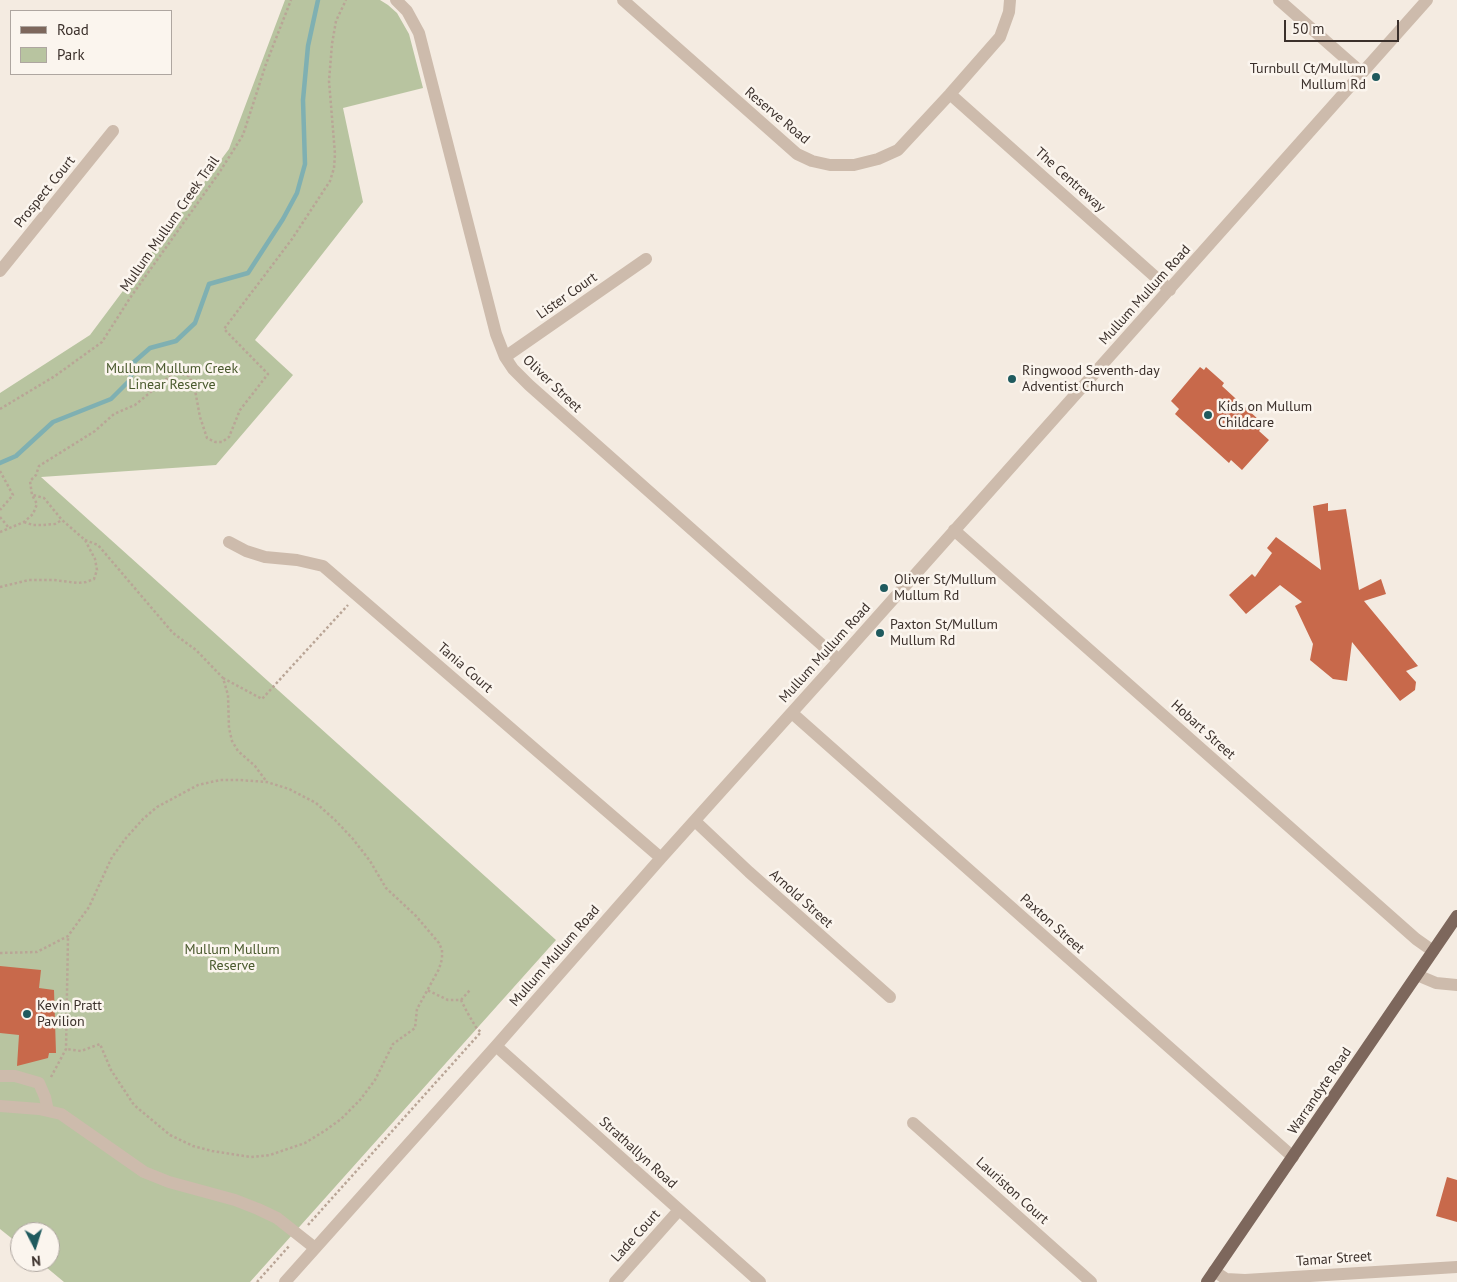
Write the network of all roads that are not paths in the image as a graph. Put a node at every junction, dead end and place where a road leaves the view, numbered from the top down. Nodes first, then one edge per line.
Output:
1 (396, 0) edge
2 (623, 0) edge
3 (1010, 0) edge
4 (1279, 0) edge
5 (1427, 0) edge
6 (1362, 73) junction
7 (950, 94) junction
8 (113, 131) dead end
9 (646, 259) dead end
10 (0, 272) edge
11 (1170, 290) junction
12 (504, 357) junction
13 (954, 530) junction
14 (229, 542) dead end
15 (839, 660) junction
16 (792, 714) junction
17 (695, 821) junction
18 (661, 858) junction
19 (1457, 916) edge
20 (1433, 951) junction
21 (1417, 975) junction
22 (1457, 985) edge
23 (890, 997) dead end
24 (496, 1046) junction
25 (0, 1076) edge
26 (0, 1106) edge
27 (48, 1111) junction
28 (913, 1123) dead end
29 (1293, 1157) junction
30 (679, 1210) junction
31 (315, 1248) junction
32 (1457, 1266) edge
33 (1211, 1277) edge
34 (285, 1282) edge
35 (615, 1282) edge
36 (760, 1282) edge
37 (1091, 1282) edge

1 - 12 street, Oliver Street
2 - 7 street, Reserve Road
3 - 7 street, Reserve Road
4 - 6 street
5 - 6 street, Mullum Mullum Road
6 - 11 street, Mullum Mullum Road
7 - 11 street, The Centreway
8 - 10 street, Prospect Court
9 - 12 street, Lister Court
11 - 13 street, Mullum Mullum Road
12 - 15 street, Oliver Street
13 - 15 street, Mullum Mullum Road
13 - 20 street, Hobart Street
14 - 18 street, Tania Court
15 - 16 street, Mullum Mullum Road
16 - 17 street, Mullum Mullum Road
16 - 29 street, Paxton Street
17 - 18 street, Mullum Mullum Road
17 - 23 street, Arnold Street
18 - 24 street, Mullum Mullum Road
19 - 20 main road, Warrandyte Road
20 - 21 main road, Warrandyte Road
21 - 22 street
21 - 29 main road, Warrandyte Road
24 - 30 street, Strathallyn Road
24 - 31 street, Mullum Mullum Road
25 - 27 street
26 - 27 street
27 - 31 street
28 - 37 street, Lauriston Court
29 - 33 main road, Warrandyte Road
30 - 35 street, Lade Court
30 - 36 street, Strathallyn Road
31 - 34 street, Mullum Mullum Road
32 - 33 street, Tamar Street

